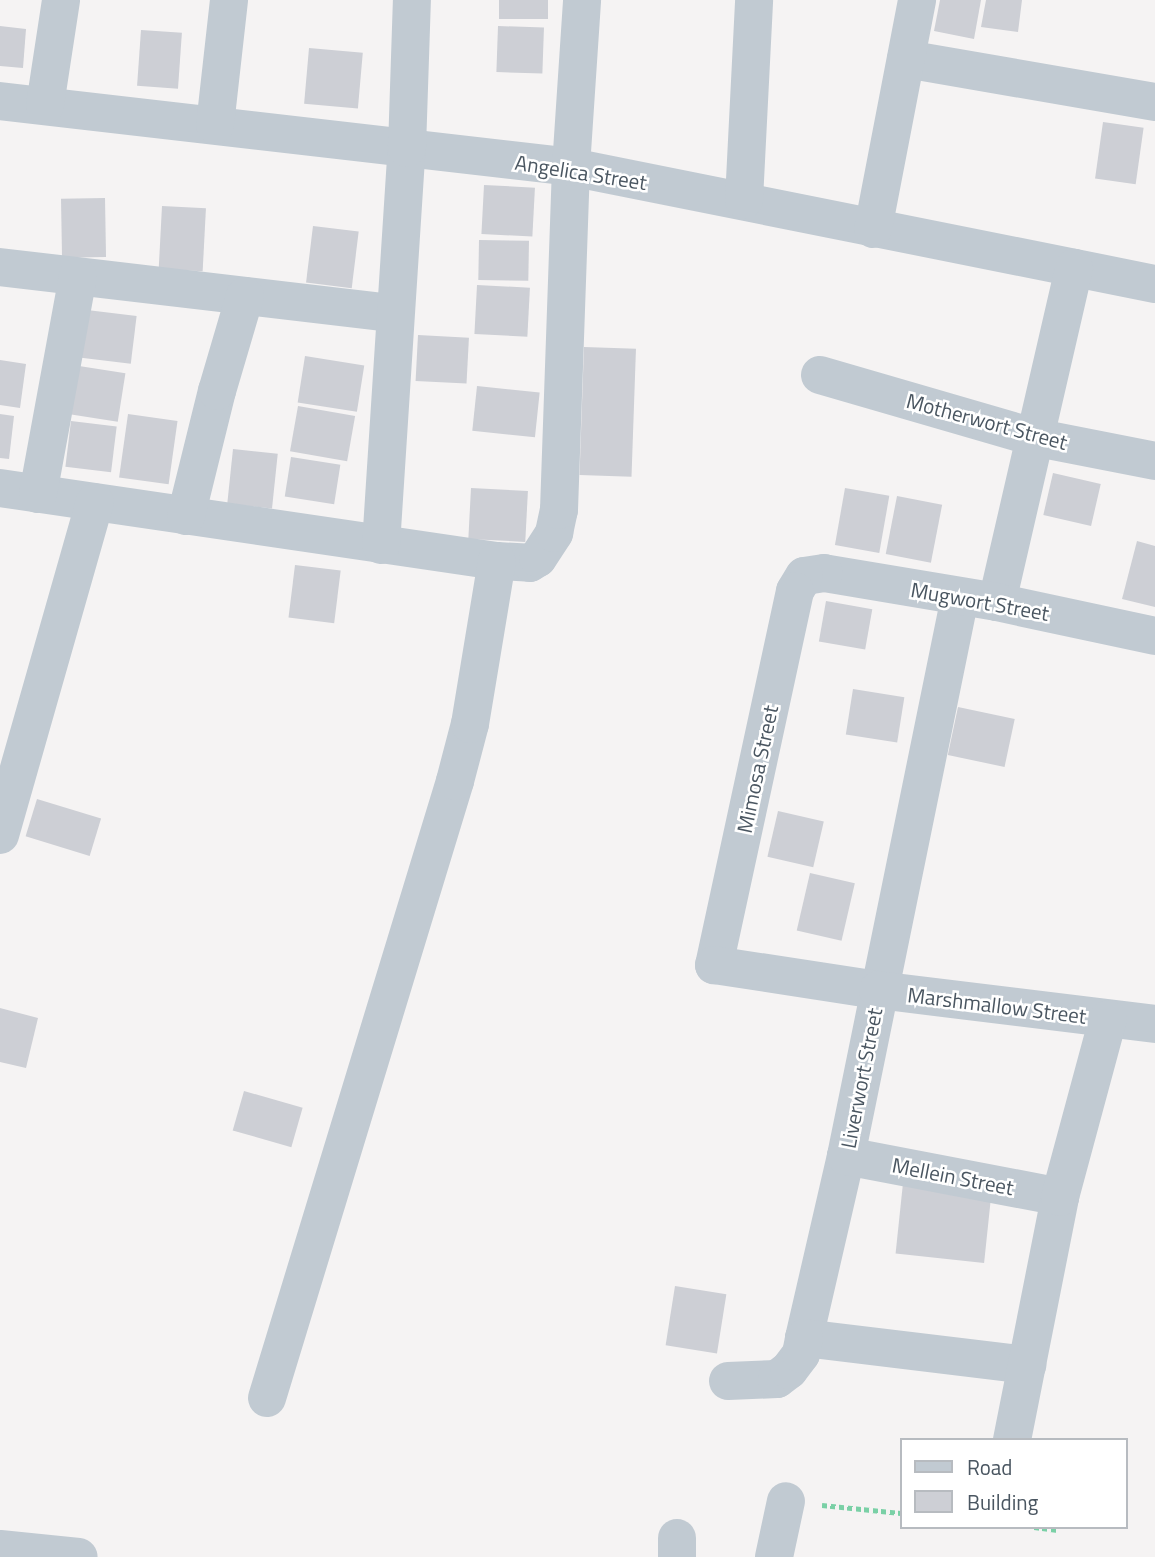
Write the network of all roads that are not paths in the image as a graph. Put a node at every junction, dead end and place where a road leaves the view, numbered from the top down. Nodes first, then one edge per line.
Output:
1 (61, 0) edge
2 (229, 0) edge
3 (412, 0) edge
4 (582, 0) edge
5 (754, 0) edge
6 (917, 0) edge
7 (906, 59) junction
8 (0, 101) edge
9 (1155, 102) edge
10 (45, 104) junction
11 (215, 125) junction
12 (407, 148) junction
13 (571, 167) junction
14 (744, 200) junction
15 (873, 229) junction
16 (0, 267) edge
17 (1074, 268) junction
18 (78, 277) junction
19 (1155, 284) edge
20 (245, 296) junction
21 (394, 313) junction
22 (820, 376) dead end
23 (1033, 437) junction
24 (1155, 461) edge
25 (0, 488) edge
26 (38, 494) junction
27 (95, 502) junction
28 (186, 516) junction
29 (381, 545) junction
30 (497, 561) junction
31 (804, 576) joint
32 (978, 600) junction
33 (1155, 636) edge
34 (0, 835) edge
35 (714, 965) joint
36 (878, 990) junction
37 (1108, 1019) junction
38 (1155, 1024) edge
39 (846, 1156) junction
40 (1060, 1196) junction
41 (804, 1338) junction
42 (1027, 1365) junction
43 (728, 1381) dead end
44 (267, 1398) dead end
45 (1012, 1438) edge
46 (786, 1501) road end
47 (0, 1549) edge
48 (77, 1556) edge
49 (774, 1557) edge

1 - 10 street
2 - 11 street
3 - 12 street
4 - 13 street
5 - 14 street
6 - 7 street
7 - 9 street
7 - 15 street
8 - 10 street, Angelica Street
10 - 11 street, Angelica Street
11 - 12 street, Angelica Street
12 - 13 street, Angelica Street
12 - 21 street
13 - 14 street, Angelica Street
13 - 30 street
14 - 15 street, Angelica Street
15 - 17 street, Angelica Street
16 - 18 street
17 - 19 street, Angelica Street
17 - 23 street, Liverwort Street
18 - 20 street
18 - 26 street
20 - 21 street
20 - 28 street
21 - 29 street
22 - 23 street, Motherwort Street
23 - 24 street, Motherwort Street
23 - 32 street, Liverwort Street
25 - 26 street
26 - 27 street
27 - 28 street
27 - 34 street
28 - 29 street
29 - 30 street
30 - 44 street
31 - 32 street, Mugwort Street
31 - 35 street, Mimosa Street
32 - 33 street, Mugwort Street
32 - 36 street, Liverwort Street
35 - 36 street, Marshmallow Street
36 - 37 street, Marshmallow Street
36 - 39 street, Liverwort Street
37 - 38 street, Marshmallow Street
37 - 40 street
39 - 40 street, Mellein Street
39 - 41 street, Liverwort Street
40 - 42 street
41 - 42 street
41 - 43 street, Liverwort Street
42 - 45 street
46 - 49 street
47 - 48 street

